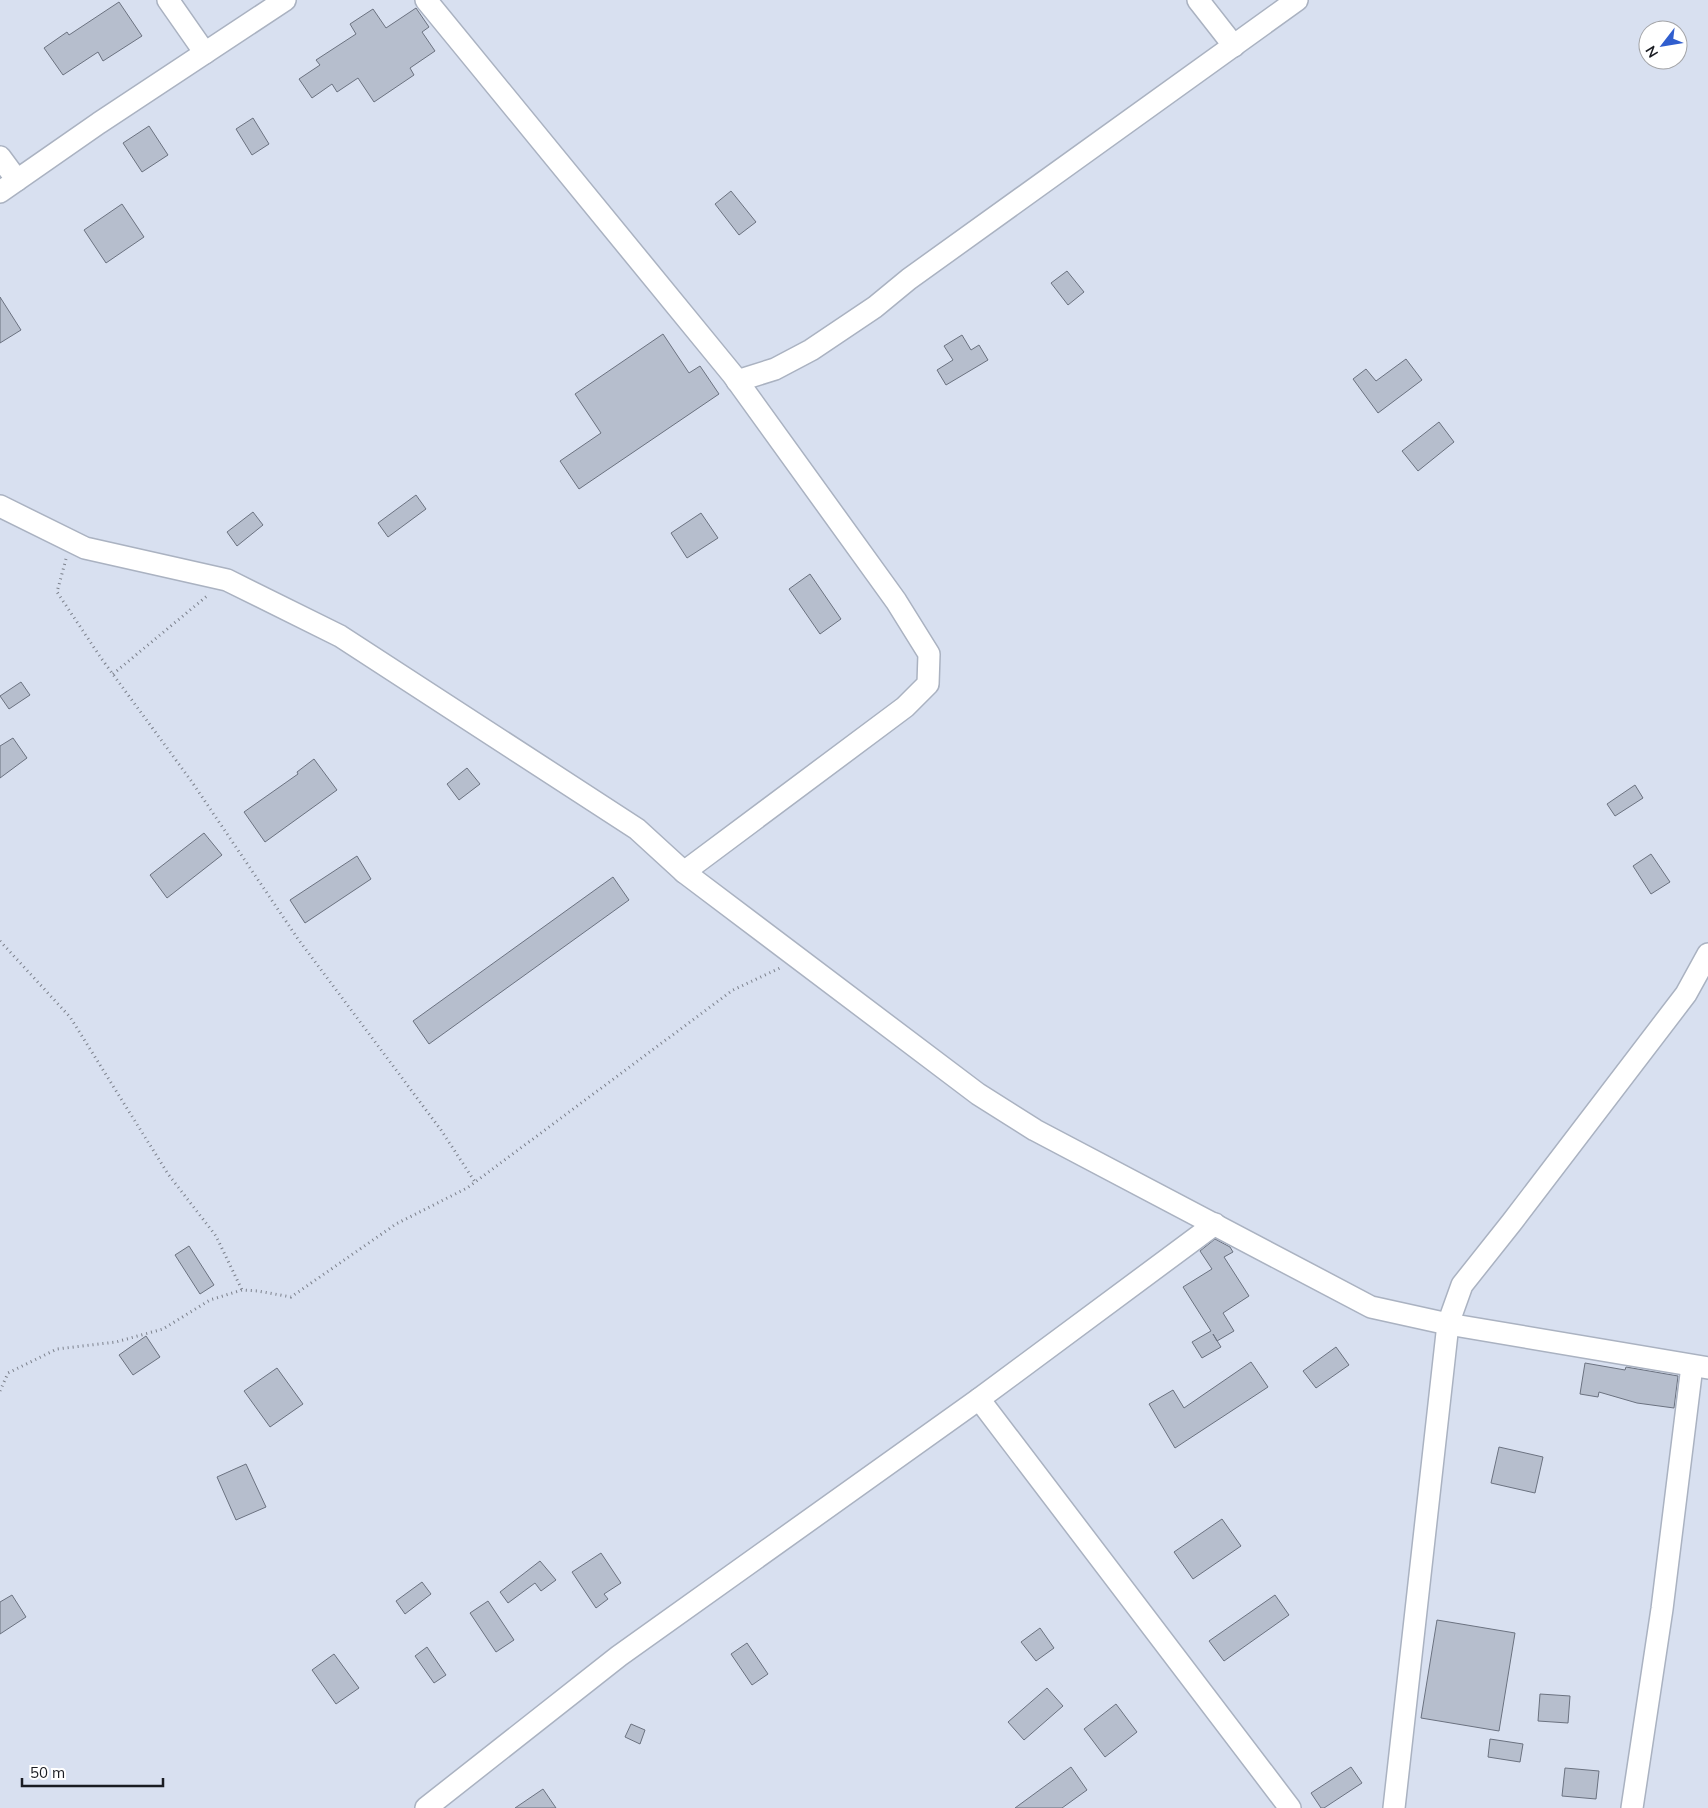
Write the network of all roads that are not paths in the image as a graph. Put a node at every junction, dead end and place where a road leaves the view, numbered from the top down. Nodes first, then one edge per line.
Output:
1 (168, 0) edge
2 (285, 0) edge
3 (426, 0) edge
4 (1198, 0) edge
5 (1297, 0) edge
6 (1234, 46) junction
7 (205, 53) junction
8 (0, 157) edge
9 (8, 186) edge
10 (737, 381) junction
11 (0, 506) edge
12 (684, 872) junction
13 (1708, 954) edge
14 (1215, 1224) junction
15 (1448, 1324) junction
16 (1700, 1367) edge
17 (979, 1399) junction
18 (426, 1808) edge
19 (1290, 1808) edge
20 (1394, 1808) edge
21 (1632, 1808) edge

1 - 7 street
2 - 7 street
3 - 10 street
4 - 6 street
5 - 6 street
6 - 10 street
7 - 9 street
8 - 9 street
10 - 12 street
11 - 12 street
12 - 14 street
13 - 15 street
14 - 15 street
14 - 17 street
15 - 16 street
15 - 20 street
16 - 21 street
17 - 18 street
17 - 19 street

